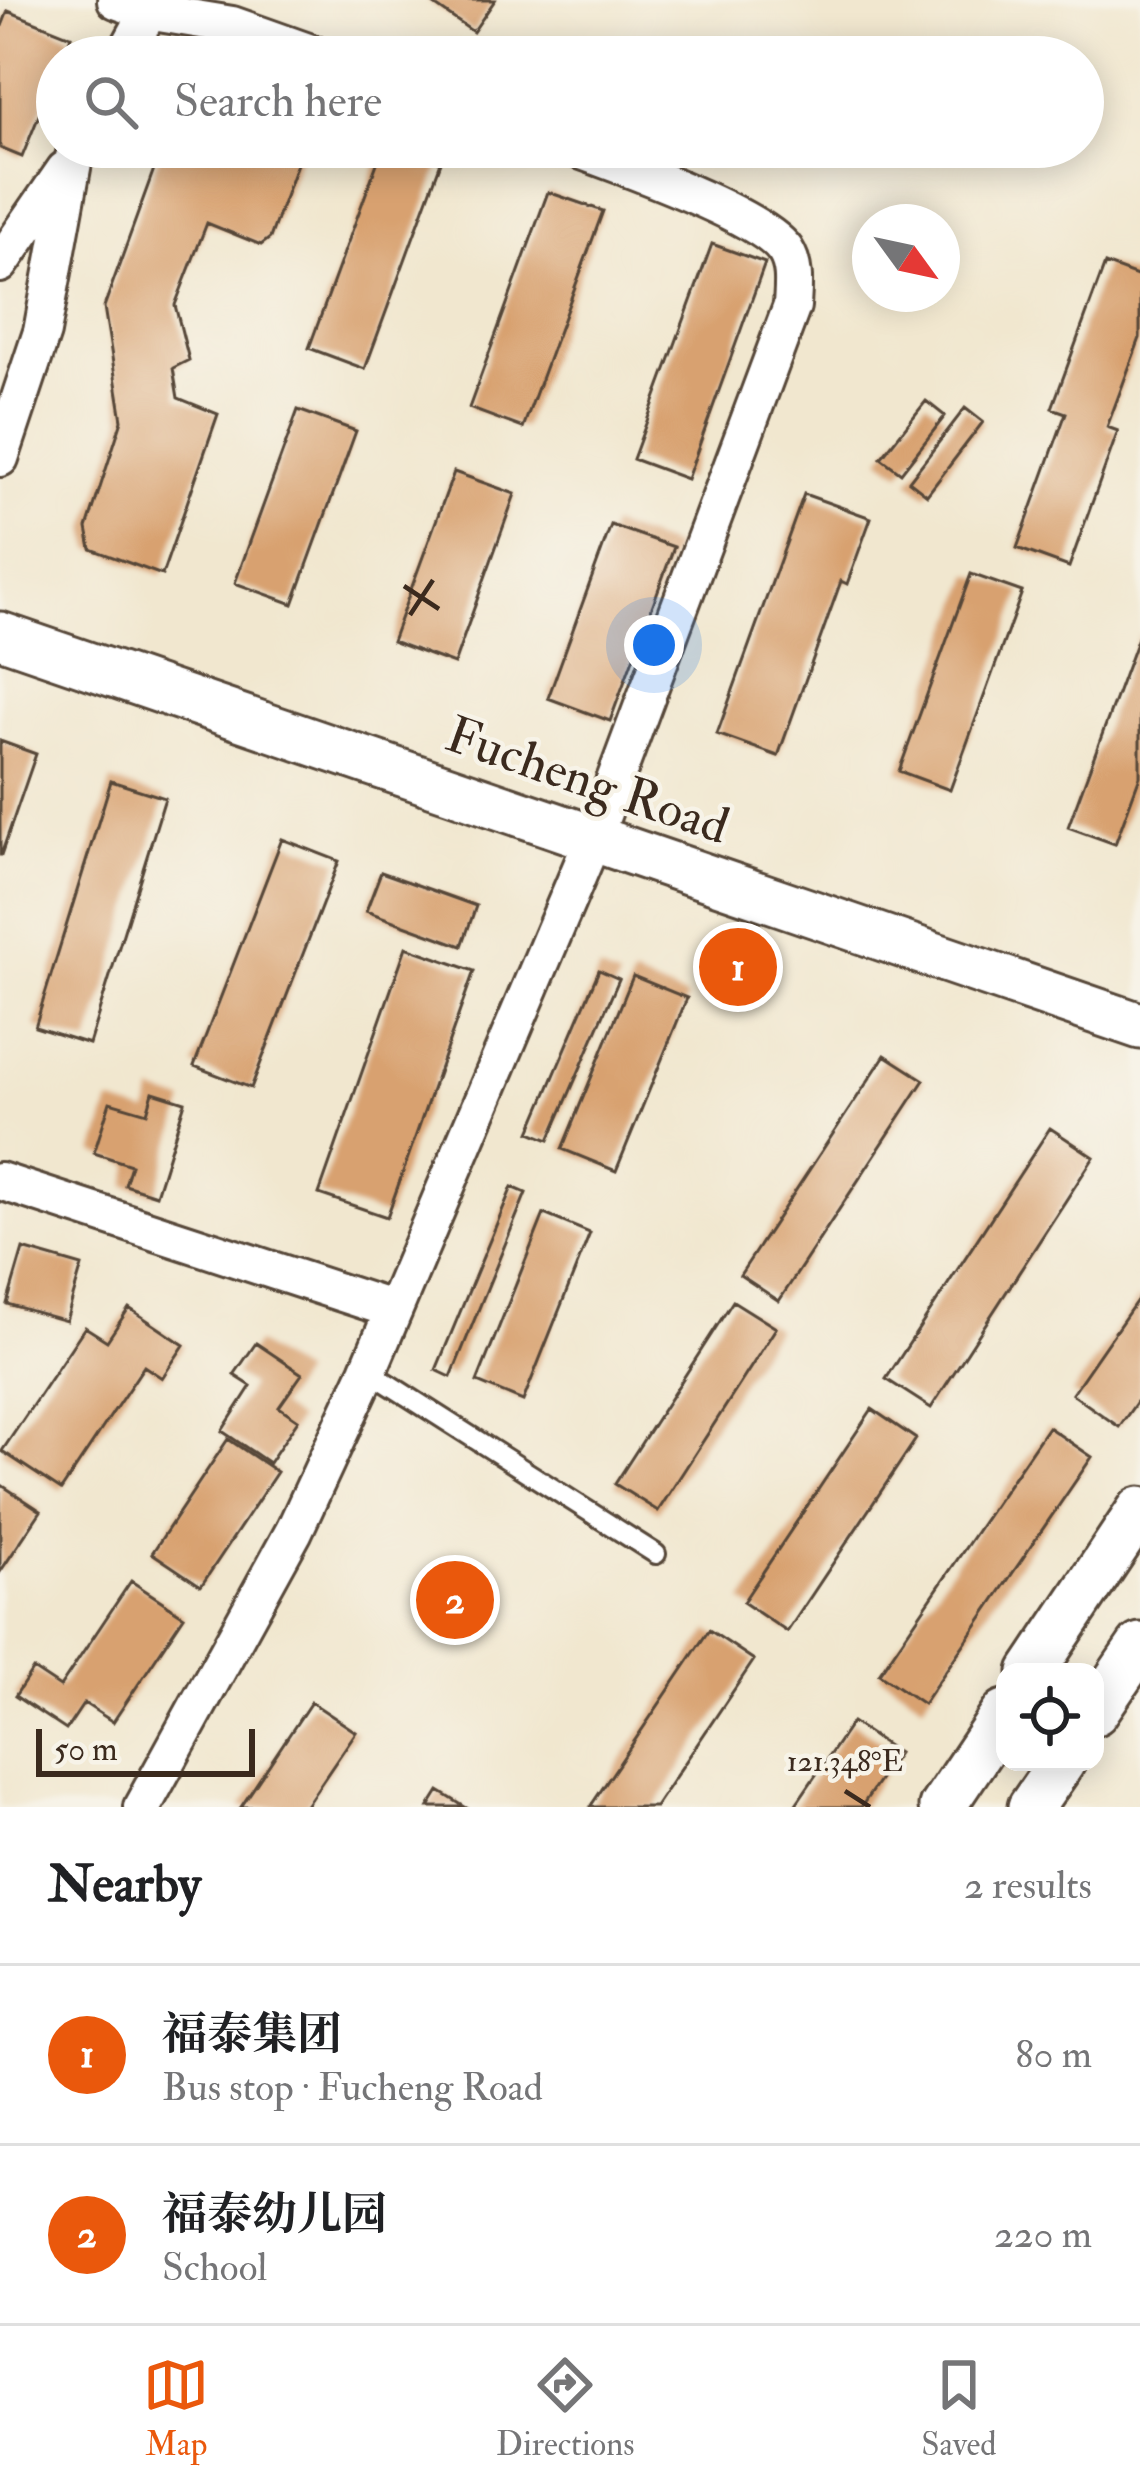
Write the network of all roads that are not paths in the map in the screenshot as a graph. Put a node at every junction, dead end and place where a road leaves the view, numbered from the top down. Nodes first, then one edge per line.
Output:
1 (139, 4) edge
2 (130, 36) edge
3 (263, 36) edge
4 (66, 168) edge
5 (74, 168) edge
6 (629, 168) edge
7 (0, 264) edge
8 (0, 458) edge
9 (0, 635) edge
10 (592, 842) junction
11 (1140, 1026) edge
12 (0, 1181) edge
13 (394, 1310) junction
14 (368, 1371) junction
15 (1140, 1510) edge
16 (656, 1554) dead end
17 (1140, 1646) edge
18 (1038, 1663) edge
19 (1104, 1699) edge
20 (996, 1726) edge
21 (1056, 1771) edge
22 (142, 1807) edge
23 (942, 1807) edge
24 (1031, 1807) edge

1 - 2 street
1 - 3 street
4 - 7 street
5 - 8 street
6 - 10 street
9 - 10 street, Fucheng Road
10 - 11 street, Fucheng Road
10 - 13 street
12 - 13 street
13 - 14 street
14 - 16 lane
14 - 22 street
15 - 18 street
17 - 19 street
20 - 23 street
21 - 24 street

